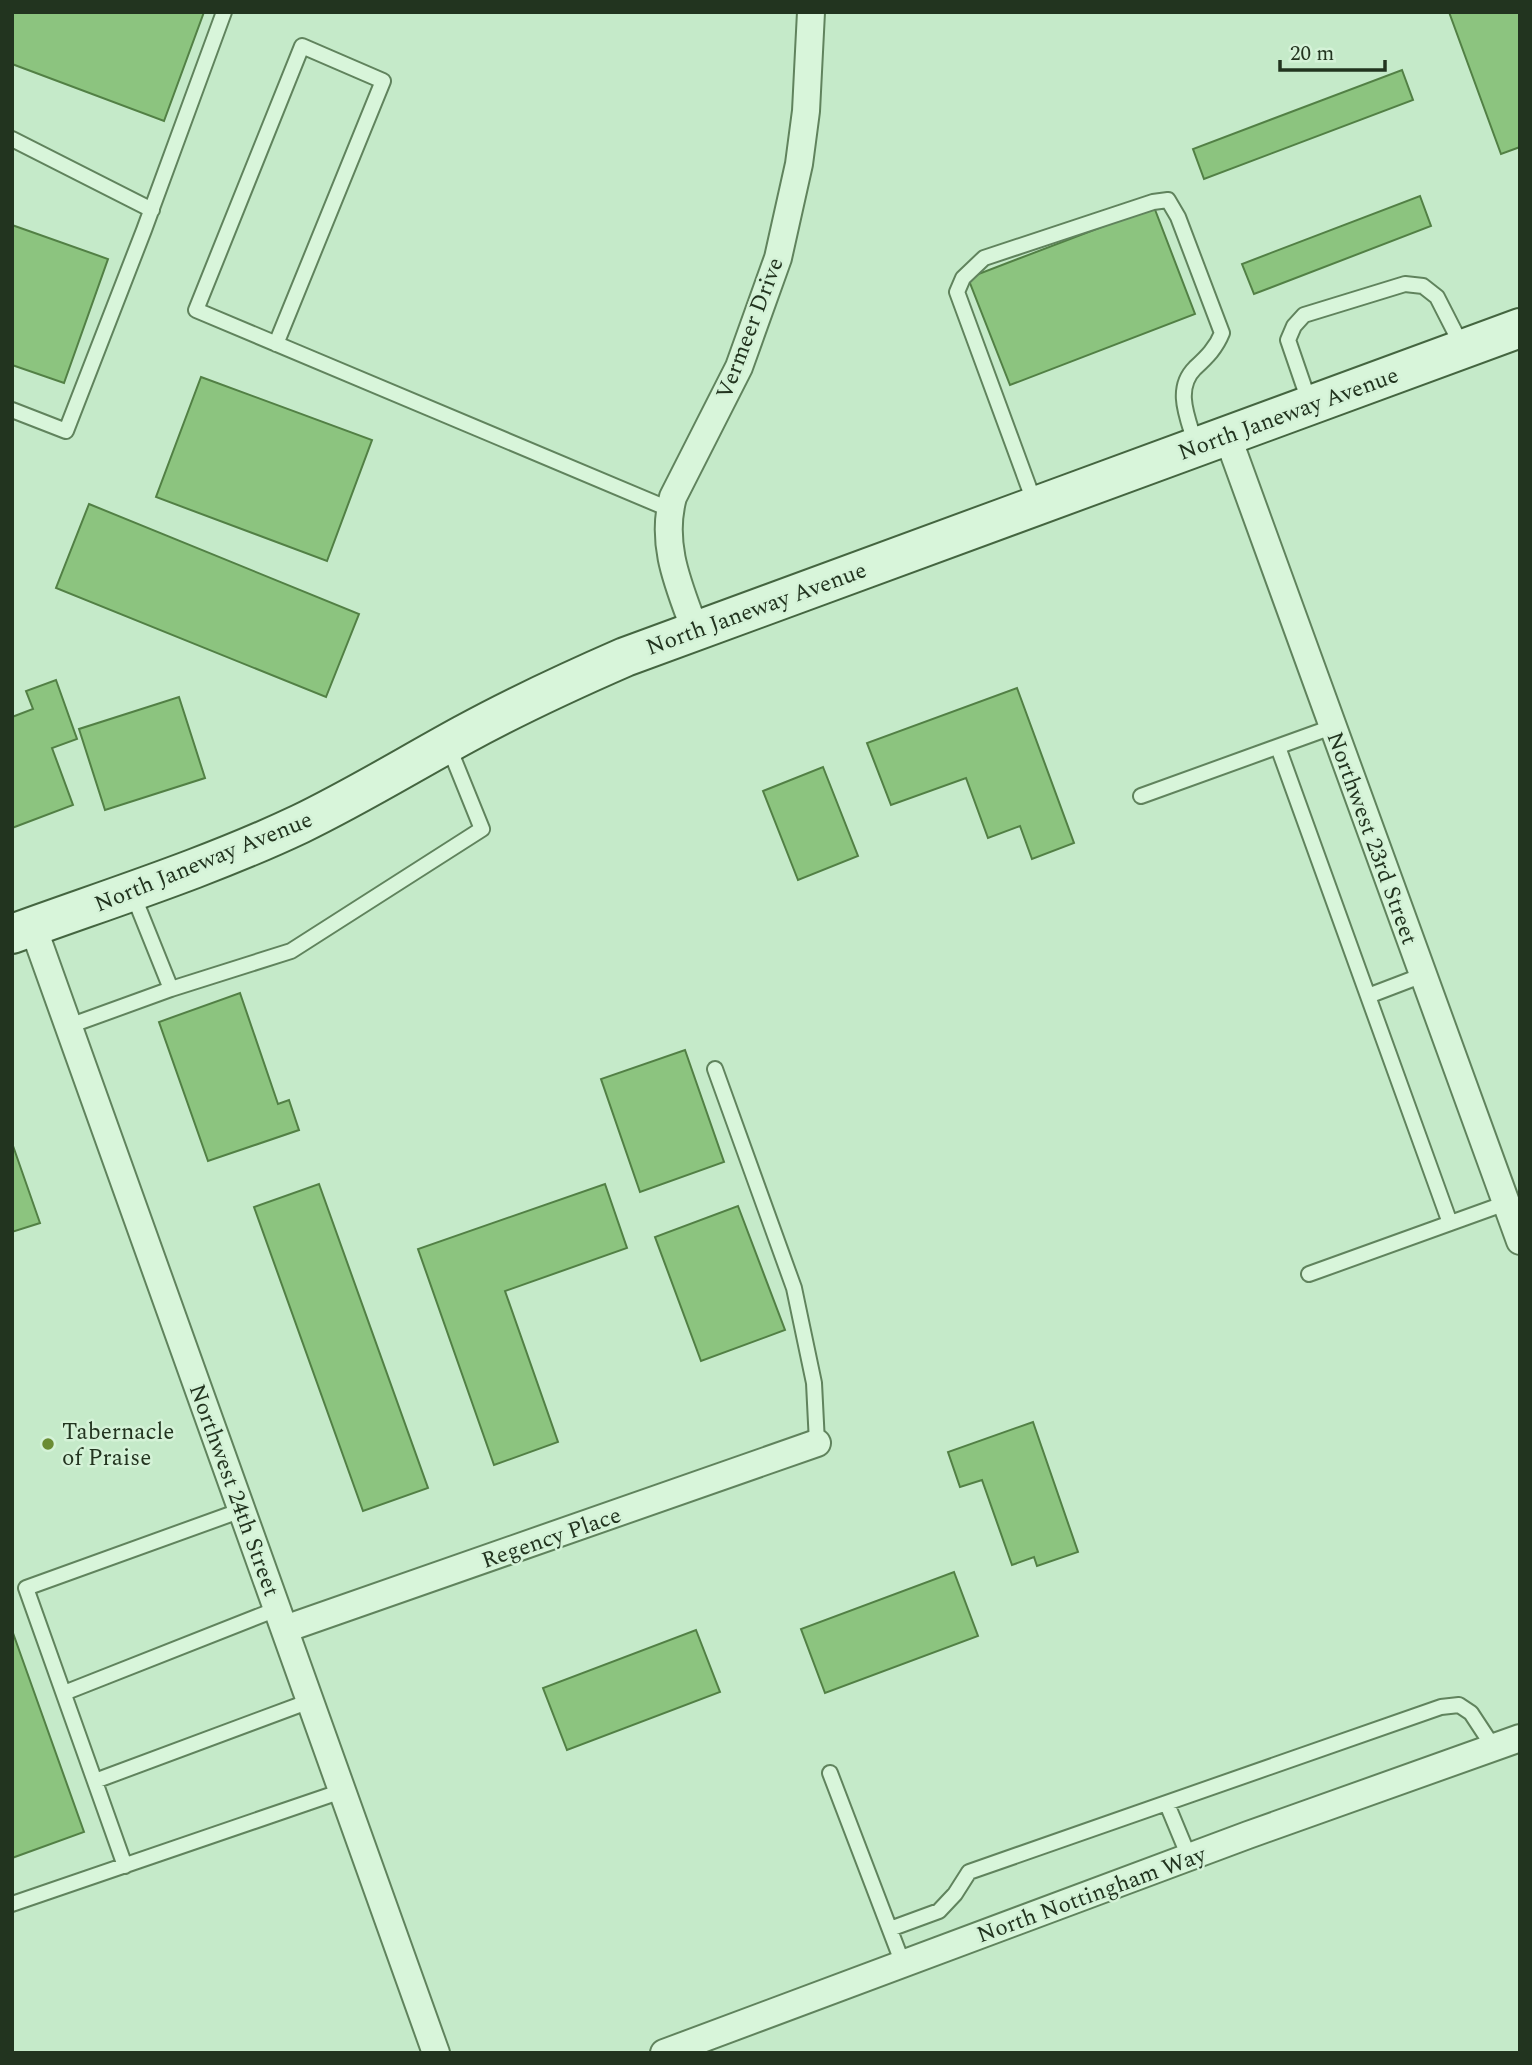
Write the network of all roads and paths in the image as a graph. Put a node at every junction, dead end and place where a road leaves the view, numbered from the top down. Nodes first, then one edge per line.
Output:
1 (224, 12) edge
2 (811, 12) edge
3 (12, 139) edge
4 (152, 210) junction
5 (1520, 328) edge
6 (276, 344) junction
7 (1464, 349) junction
8 (1310, 405) junction
9 (12, 410) edge
10 (1212, 441) junction
11 (1035, 506) junction
12 (669, 509) junction
13 (695, 631) junction
14 (1332, 727) junction
15 (447, 744) junction
16 (1278, 747) junction
17 (1141, 796) dead end
18 (132, 891) junction
19 (23, 930) edge
20 (1423, 975) junction
21 (171, 989) junction
22 (1368, 996) junction
23 (69, 1026) junction
24 (715, 1069) dead end
25 (1506, 1203) junction
26 (1450, 1223) junction
27 (1520, 1241) edge
28 (1309, 1274) dead end
29 (817, 1443) joint
30 (242, 1510) junction
31 (281, 1619) junction
32 (64, 1693) junction
33 (310, 1701) junction
34 (1520, 1738) edge
35 (1494, 1748) junction
36 (830, 1773) dead end
37 (95, 1781) junction
38 (342, 1791) junction
39 (1167, 1804) junction
40 (1189, 1857) junction
41 (125, 1866) junction
42 (12, 1904) edge
43 (890, 1929) junction
44 (903, 1964) junction
45 (436, 2053) edge
46 (664, 2053) edge

1 - 4 lane
2 - 12 street, Vermeer Drive
3 - 4 lane
4 - 9 lane
5 - 7 main road, North Janeway Avenue
6 - 6 lane
6 - 12 lane
7 - 8 main road, North Janeway Avenue
7 - 8 lane
8 - 10 main road, North Janeway Avenue
10 - 11 main road, North Janeway Avenue
10 - 11 lane
10 - 14 street, Northwest 23rd Street
11 - 13 main road, North Janeway Avenue
12 - 13 street, Vermeer Drive
13 - 15 main road, North Janeway Avenue
14 - 16 lane
14 - 20 street, Northwest 23rd Street
15 - 18 main road, North Janeway Avenue
15 - 21 lane
16 - 17 lane
16 - 22 lane
18 - 19 main road, North Janeway Avenue
18 - 21 lane
19 - 23 street, Northwest 24th Street
20 - 22 lane
20 - 25 street, Northwest 23rd Street
21 - 23 lane
22 - 26 lane
23 - 30 street, Northwest 24th Street
24 - 29 lane
25 - 26 lane
25 - 27 street, Northwest 23rd Street
26 - 28 lane
29 - 31 street, Regency Place
30 - 31 street, Northwest 24th Street
30 - 32 lane
31 - 32 lane
31 - 33 street, Northwest 24th Street
32 - 37 lane
33 - 37 lane
33 - 38 street, Northwest 24th Street
34 - 35 street, North Nottingham Way
35 - 39 lane
35 - 40 street, North Nottingham Way
36 - 43 lane
37 - 41 lane
38 - 41 lane
38 - 45 street, Northwest 24th Street
39 - 40 lane
39 - 43 lane
40 - 44 street, North Nottingham Way
41 - 42 lane
43 - 44 lane
44 - 46 street, North Nottingham Way

